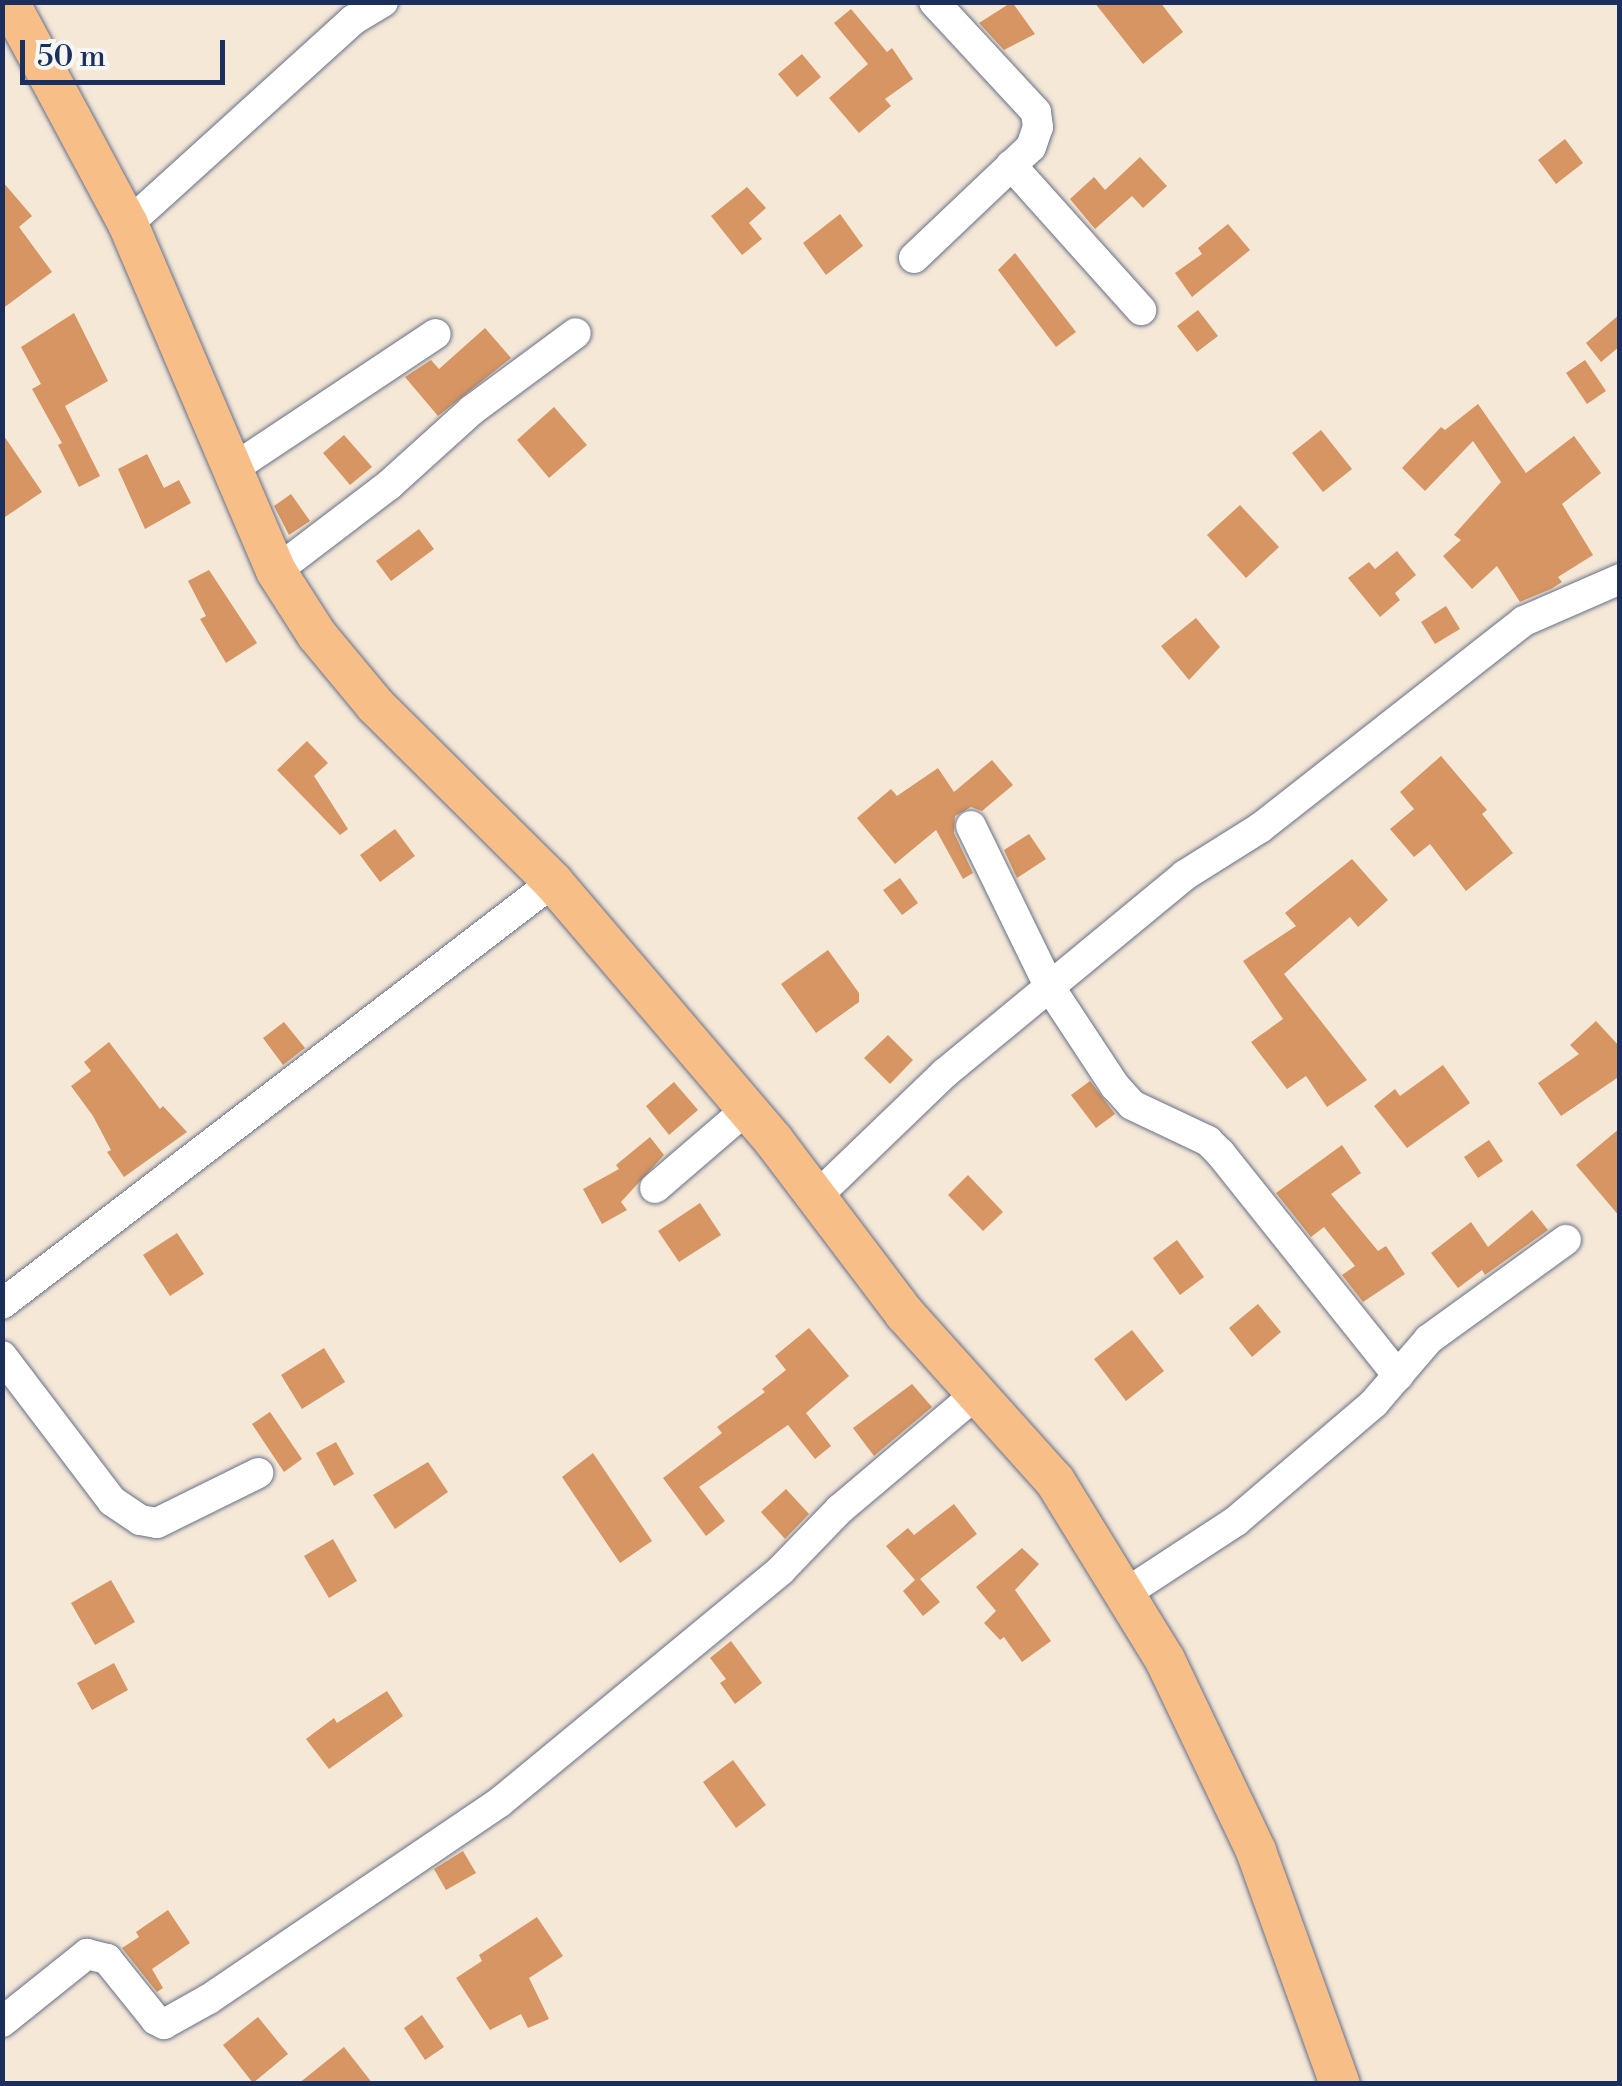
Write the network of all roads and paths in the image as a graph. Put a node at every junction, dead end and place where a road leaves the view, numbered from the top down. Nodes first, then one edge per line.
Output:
1 (9, 2) edge
2 (383, 2) edge
3 (934, 2) edge
4 (1011, 166) junction
5 (128, 224) junction
6 (914, 258) dead end
7 (1141, 310) dead end
8 (576, 333) dead end
9 (436, 334) dead end
10 (234, 468) junction
11 (276, 571) junction
12 (1620, 578) edge
13 (971, 826) dead end
14 (553, 882) junction
15 (1049, 986) junction
16 (747, 1109) junction
17 (655, 1188) dead end
18 (815, 1198) junction
19 (1566, 1240) dead end
20 (2, 1304) edge
21 (2, 1356) edge
22 (1398, 1376) junction
23 (976, 1394) junction
24 (258, 1473) dead end
25 (1124, 1595) junction
26 (2, 2022) edge
27 (1340, 2084) edge

1 - 5 main road
2 - 5 street
3 - 4 street
4 - 6 street
4 - 7 street
5 - 10 main road
8 - 11 street
9 - 10 street
10 - 11 main road
11 - 14 main road
12 - 15 street
13 - 15 street
14 - 16 main road
14 - 20 street
15 - 18 street
15 - 22 street
16 - 17 street
16 - 18 main road
18 - 23 main road
19 - 22 street
21 - 24 street
22 - 25 street
23 - 25 main road
23 - 26 street
25 - 27 main road

